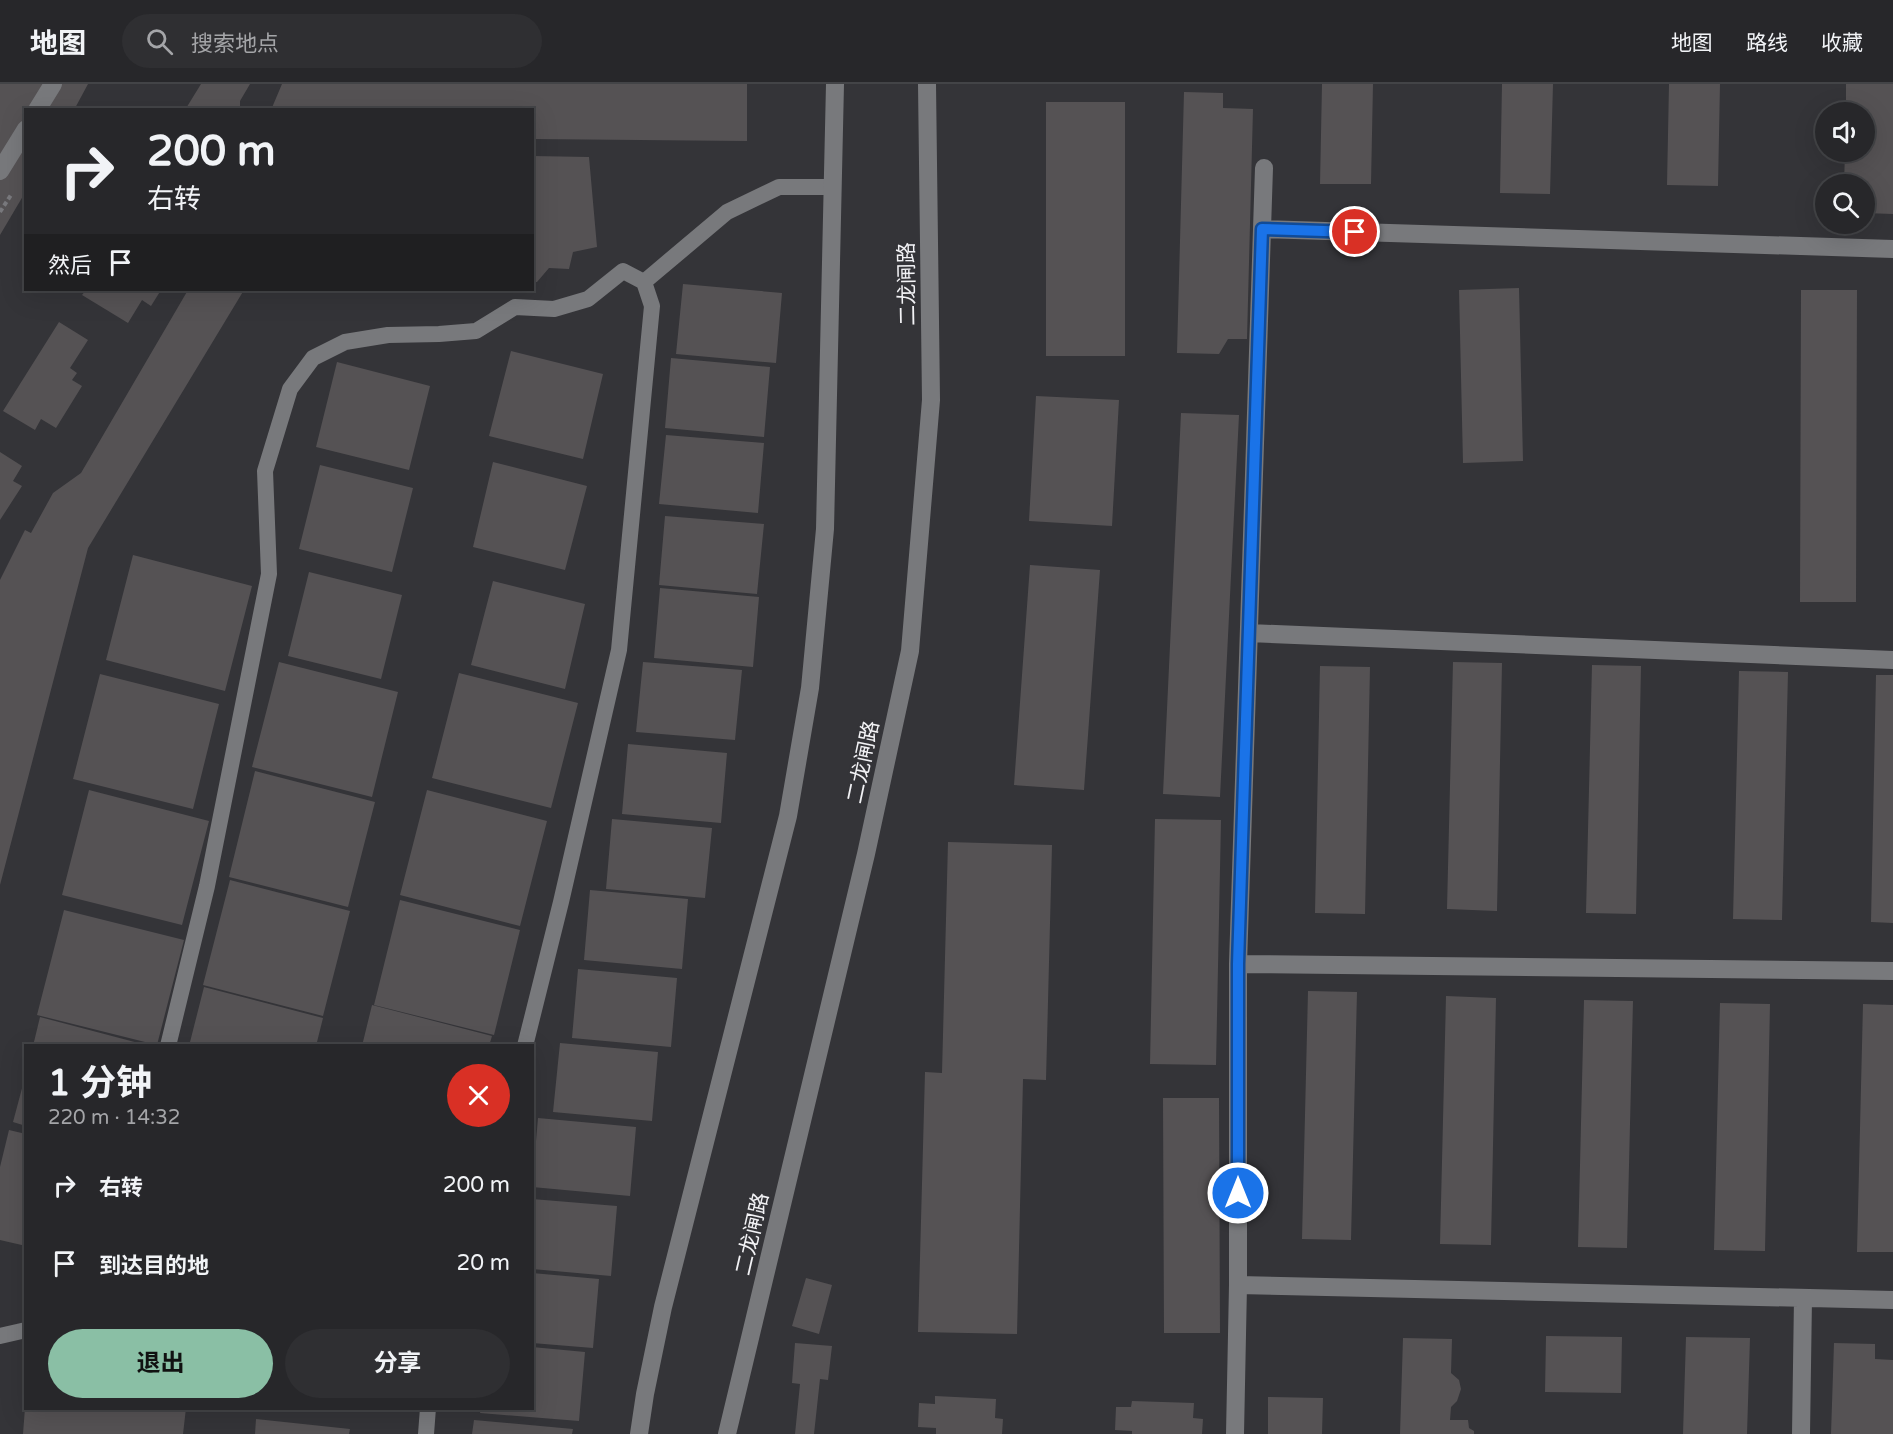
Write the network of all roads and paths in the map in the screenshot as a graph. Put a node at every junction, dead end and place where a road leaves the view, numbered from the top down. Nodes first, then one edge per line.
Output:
1 (53, 84) edge
2 (835, 84) edge
3 (927, 84) edge
4 (38, 108) edge
5 (24, 132) edge
6 (1264, 168) dead end
7 (0, 171) edge
8 (833, 188) junction
9 (1262, 229) junction
10 (1893, 249) edge
11 (644, 282) junction
12 (1248, 633) junction
13 (1893, 660) edge
14 (1238, 964) junction
15 (1893, 971) edge
16 (168, 1044) edge
17 (526, 1044) edge
18 (1238, 1285) junction
19 (1803, 1298) junction
20 (1893, 1300) edge
21 (24, 1330) edge
22 (0, 1336) edge
23 (428, 1410) edge
24 (426, 1434) edge
25 (639, 1434) edge
26 (727, 1434) edge
27 (1235, 1434) edge
28 (1801, 1434) edge

1 - 4 street
2 - 8 street
3 - 26 street, 二龙闸路
5 - 7 street
6 - 9 street
8 - 11 lane
8 - 25 street
9 - 10 street
9 - 12 street
11 - 16 lane
11 - 17 lane
12 - 13 street
12 - 14 street
14 - 15 street
14 - 18 street
18 - 19 street
18 - 27 street
19 - 20 street
19 - 28 street
21 - 22 lane
23 - 24 lane

